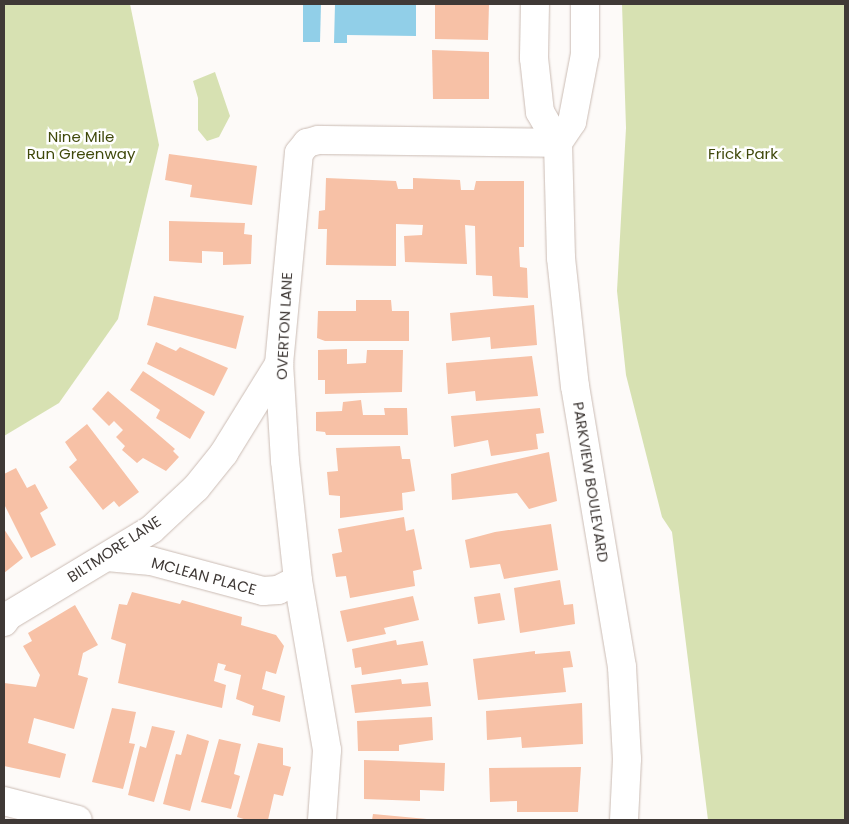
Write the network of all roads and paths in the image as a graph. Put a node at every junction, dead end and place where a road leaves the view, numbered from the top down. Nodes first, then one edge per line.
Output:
1 (535, 4) edge
2 (585, 4) edge
3 (558, 143) junction
4 (279, 364) junction
5 (107, 557) junction
6 (298, 580) junction
7 (4, 622) edge
8 (4, 801) edge
9 (78, 820) edge
10 (322, 820) edge
11 (624, 820) edge

1 - 3 street, PARKVIEW BOULEVARD
2 - 3 street
3 - 4 street, OVERTON LANE
3 - 11 street, PARKVIEW BOULEVARD
4 - 5 street, BILTMORE LANE
4 - 6 street, OVERTON LANE
5 - 6 street, MCLEAN PLACE
5 - 7 street, BILTMORE LANE
6 - 10 street, OVERTON LANE
8 - 9 street

